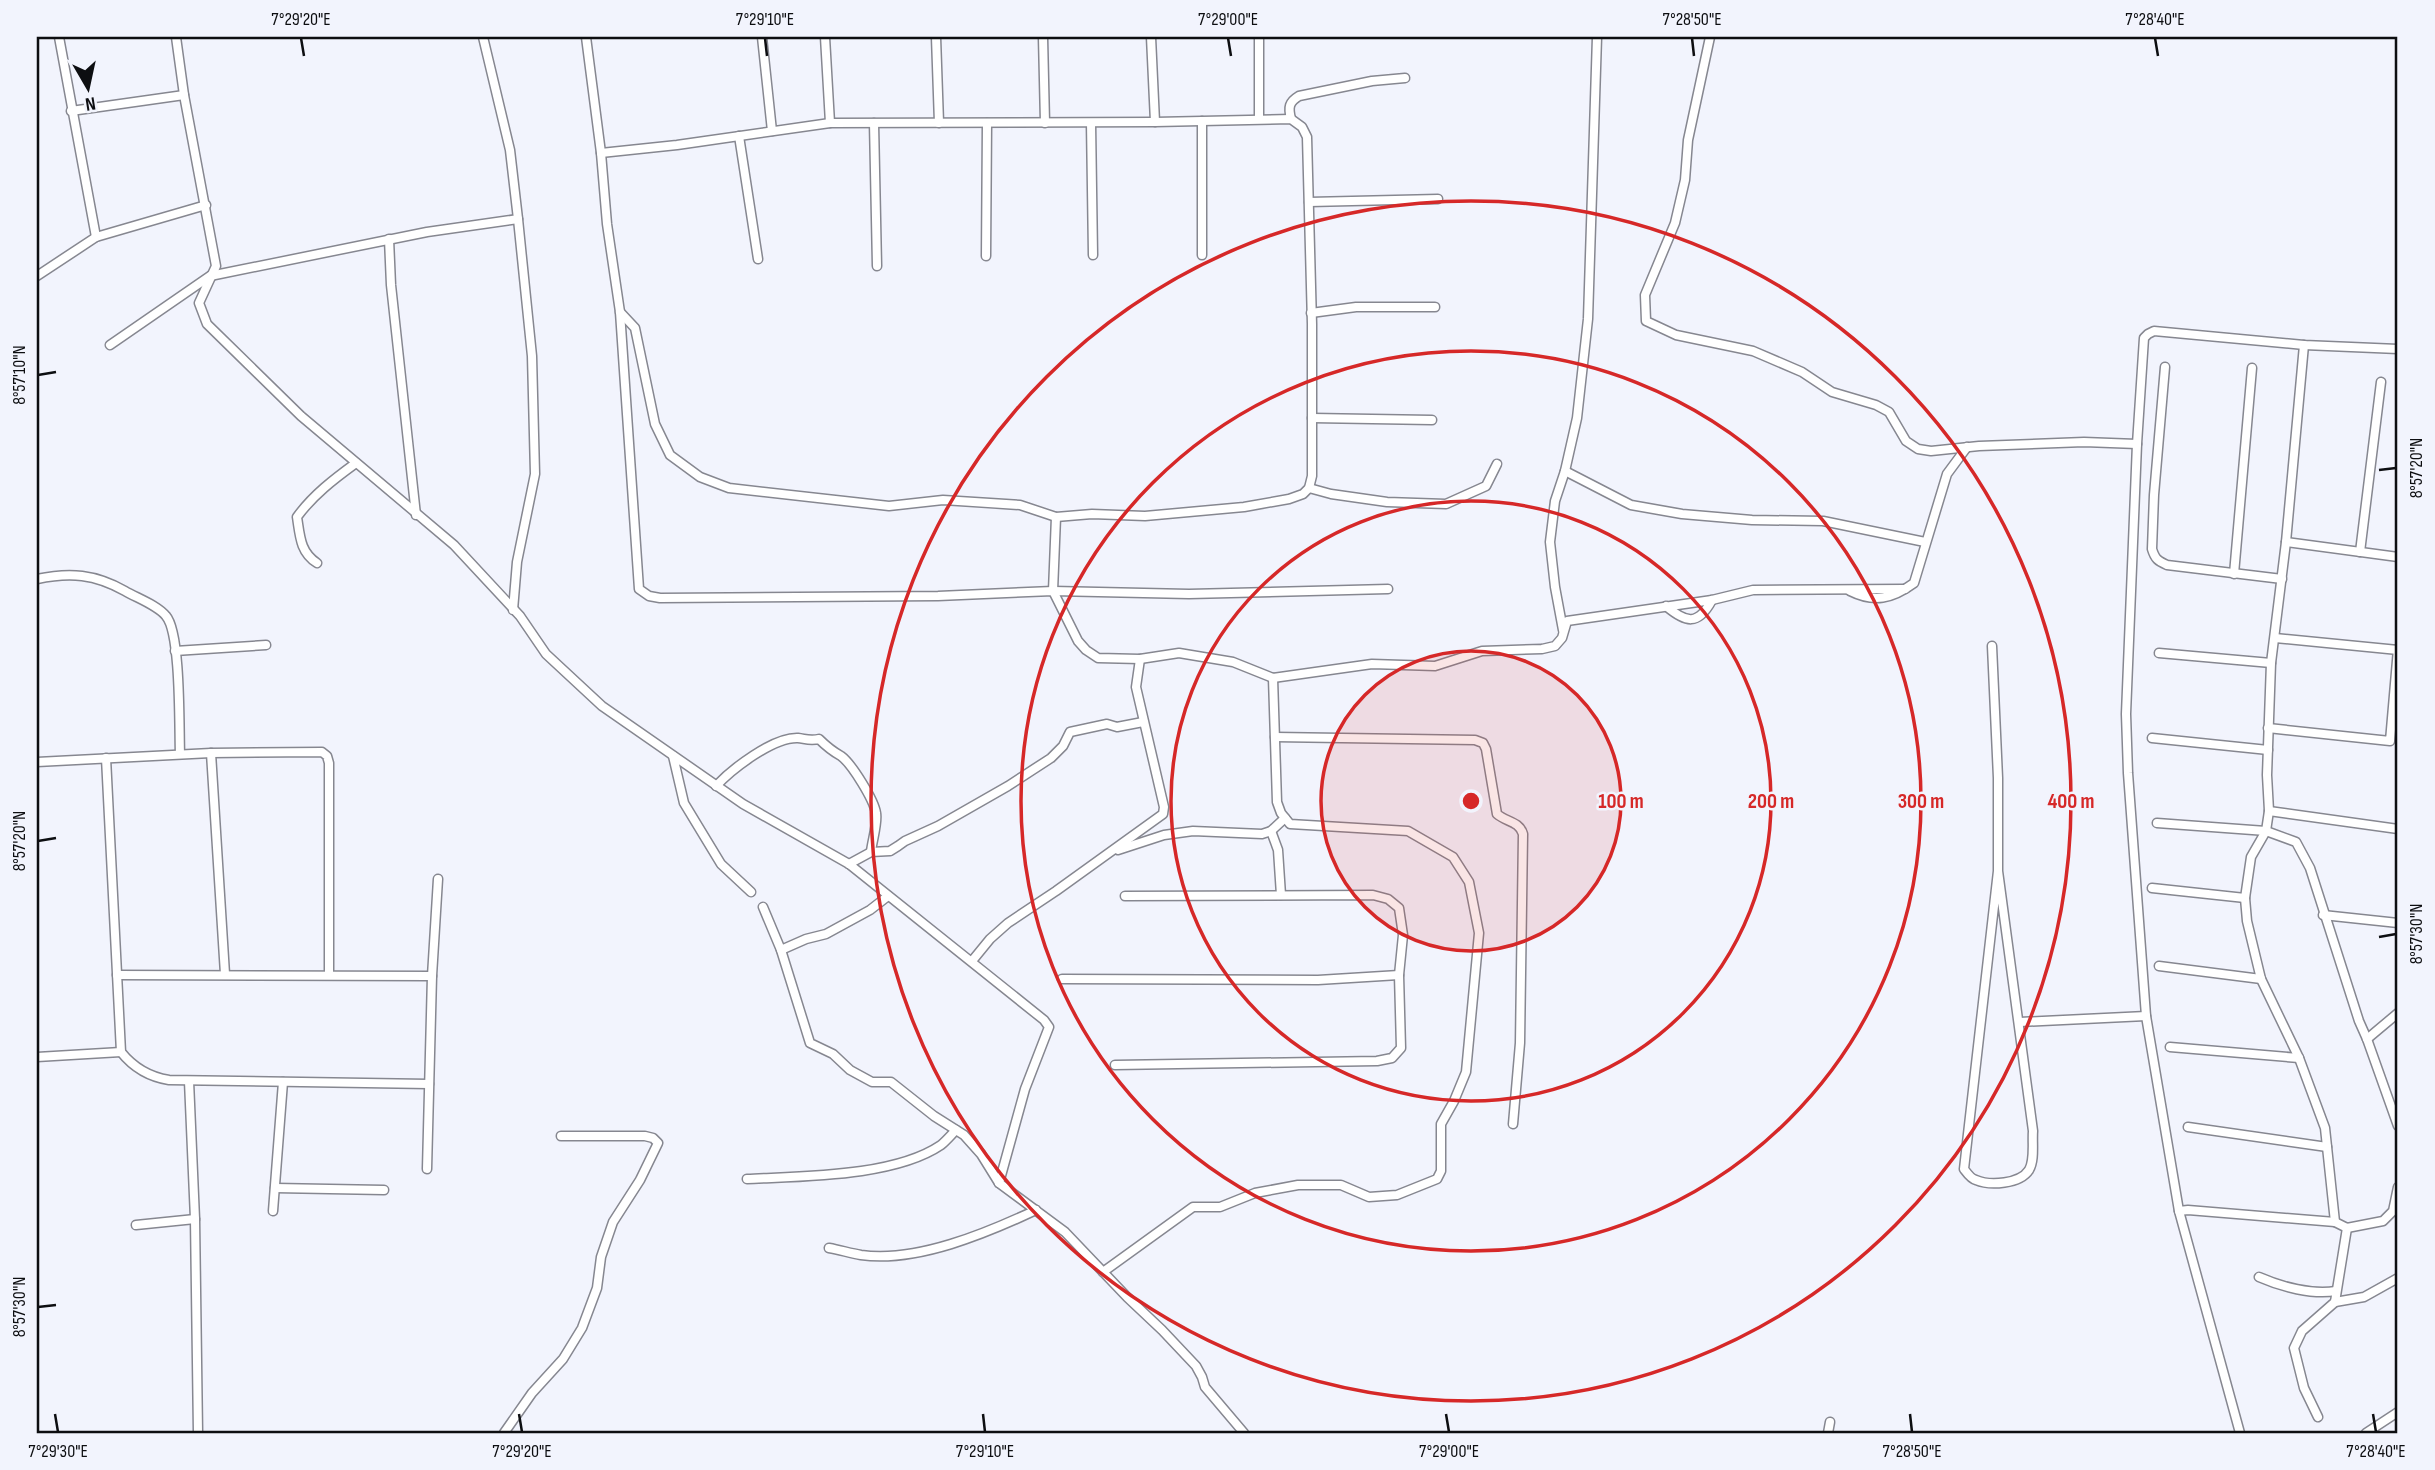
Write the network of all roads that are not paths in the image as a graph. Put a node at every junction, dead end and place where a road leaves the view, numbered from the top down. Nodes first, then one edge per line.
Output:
1 (59, 37) edge
2 (176, 37) edge
3 (483, 37) edge
4 (586, 37) edge
5 (762, 37) edge
6 (825, 37) edge
7 (936, 37) edge
8 (1043, 37) edge
9 (1151, 37) edge
10 (1259, 37) edge
11 (1597, 37) edge
12 (1710, 37) edge
13 (1405, 78) dead end
14 (184, 95) junction
15 (71, 111) junction
16 (1259, 119) junction
17 (1291, 119) junction
18 (1202, 121) junction
19 (1091, 122) junction
20 (1155, 122) junction
21 (830, 123) junction
22 (874, 123) junction
23 (939, 123) junction
24 (987, 123) junction
25 (1045, 123) junction
26 (772, 131) junction
27 (739, 136) junction
28 (601, 153) junction
29 (1438, 199) dead end
30 (1310, 202) junction
31 (206, 205) junction
32 (517, 219) junction
33 (96, 237) junction
34 (389, 239) junction
35 (1093, 255) dead end
36 (1202, 255) dead end
37 (986, 256) dead end
38 (758, 259) dead end
39 (877, 266) dead end
40 (37, 276) edge
41 (210, 276) junction
42 (1435, 307) dead end
43 (620, 312) junction
44 (1311, 313) junction
45 (110, 345) dead end
46 (2304, 345) junction
47 (2398, 349) edge
48 (2165, 367) dead end
49 (2252, 368) dead end
50 (2381, 382) dead end
51 (1312, 418) junction
52 (1432, 420) dead end
53 (2137, 444) junction
54 (1967, 447) junction
55 (356, 463) junction
56 (1497, 464) dead end
57 (1565, 471) junction
58 (1310, 488) junction
59 (416, 514) junction
60 (1056, 517) junction
61 (1925, 542) junction
62 (2286, 542) junction
63 (2360, 552) junction
64 (2398, 557) edge
65 (317, 564) dead end
66 (2234, 574) junction
67 (37, 579) edge
68 (2282, 579) junction
69 (1388, 589) dead end
70 (1053, 591) junction
71 (1712, 600) junction
72 (1666, 607) junction
73 (513, 610) junction
74 (1563, 630) junction
75 (2275, 638) junction
76 (267, 645) dead end
77 (1992, 646) dead end
78 (2398, 650) edge
79 (175, 651) junction
80 (2159, 653) dead end
81 (1140, 659) junction
82 (2271, 663) junction
83 (2398, 665) edge
84 (1273, 678) junction
85 (1143, 722) junction
86 (2268, 728) junction
87 (1275, 737) junction
88 (2152, 738) dead end
89 (2394, 741) edge
90 (2268, 750) junction
91 (211, 753) junction
92 (180, 754) junction
93 (673, 756) junction
94 (106, 758) junction
95 (37, 762) edge
96 (716, 786) junction
97 (2269, 811) junction
98 (1285, 818) junction
99 (2157, 823) dead end
100 (2398, 829) edge
101 (1271, 831) junction
102 (2266, 831) junction
103 (871, 852) junction
104 (1103, 857) junction
105 (849, 864) junction
106 (1998, 871) junction
107 (438, 879) dead end
108 (2152, 888) dead end
109 (751, 892) dead end
110 (1281, 895) junction
111 (888, 896) junction
112 (1125, 896) dead end
113 (2245, 898) junction
114 (763, 907) dead end
115 (2323, 915) junction
116 (2398, 923) edge
117 (781, 950) junction
118 (972, 961) junction
119 (2159, 965) dead end
120 (225, 974) junction
121 (117, 975) junction
122 (329, 975) junction
123 (1399, 975) junction
124 (432, 976) junction
125 (1062, 979) dead end
126 (2261, 979) junction
127 (2398, 1013) edge
128 (2146, 1016) junction
129 (2020, 1022) junction
130 (2367, 1039) junction
131 (2170, 1047) dead end
132 (121, 1052) junction
133 (37, 1057) edge
134 (2300, 1058) junction
135 (1115, 1065) dead end
136 (190, 1081) junction
137 (283, 1082) junction
138 (429, 1084) junction
139 (1513, 1124) dead end
140 (2398, 1125) edge
141 (2188, 1127) dead end
142 (956, 1130) junction
143 (561, 1136) dead end
144 (2327, 1147) junction
145 (427, 1169) dead end
146 (747, 1179) dead end
147 (999, 1184) junction
148 (275, 1188) junction
149 (2398, 1188) edge
150 (384, 1190) dead end
151 (1036, 1210) junction
152 (273, 1211) dead end
153 (2179, 1211) junction
154 (195, 1219) junction
155 (2335, 1222) junction
156 (136, 1225) dead end
157 (2347, 1228) junction
158 (830, 1248) dead end
159 (1103, 1272) junction
160 (2259, 1277) dead end
161 (2398, 1278) edge
162 (2336, 1291) junction
163 (2335, 1302) junction
164 (2398, 1412) edge
165 (2318, 1417) dead end
166 (1830, 1422) dead end
167 (198, 1433) edge
168 (505, 1433) edge
169 (1244, 1433) edge
170 (1828, 1433) edge
171 (2240, 1433) edge
172 (2366, 1433) edge

1 - 15 street
2 - 14 street
3 - 32 street
4 - 28 street
5 - 26 street
6 - 21 street
7 - 23 street
8 - 25 street
9 - 20 street
10 - 16 street
11 - 57 street
12 - 54 street
13 - 17 street
14 - 15 street
14 - 31 street
15 - 33 street
16 - 17 street
16 - 18 street
17 - 30 street
18 - 20 street
18 - 36 street
19 - 20 street
19 - 25 street
19 - 35 street
21 - 22 street
21 - 26 street
22 - 23 street
22 - 39 street
23 - 24 street
24 - 25 street
24 - 37 street
26 - 27 street
27 - 28 street
27 - 38 street
28 - 43 street
29 - 30 street
30 - 44 street
31 - 33 street
31 - 41 street
32 - 34 street
32 - 73 street
33 - 40 street
34 - 41 street
34 - 59 street
41 - 45 street
41 - 55 street
42 - 44 street
43 - 60 street
43 - 70 street
44 - 51 street
46 - 47 street
46 - 53 street
46 - 62 street
48 - 66 street
49 - 66 street
50 - 63 street
51 - 52 street
51 - 58 street
53 - 54 street
53 - 128 street
54 - 61 street
55 - 59 street
55 - 65 street
56 - 58 street
57 - 61 street
57 - 74 street
58 - 60 street
59 - 73 street
60 - 70 street
61 - 71 street
62 - 63 street
62 - 68 street
63 - 64 street
66 - 68 street
67 - 79 street
68 - 75 street
69 - 70 street
70 - 81 street
71 - 72 street
71 - 72 street
72 - 74 street
73 - 93 street
74 - 84 street
75 - 78 street
75 - 82 street
76 - 79 street
77 - 106 street
78 - 83 street
79 - 92 street
80 - 82 street
81 - 84 street
81 - 85 street
82 - 86 street
83 - 89 street
84 - 87 street
85 - 103 street
85 - 104 street
86 - 89 street
86 - 90 street
87 - 98 street
87 - 139 street
88 - 90 street
90 - 97 street
91 - 92 street
91 - 120 street
91 - 122 street
92 - 94 street
93 - 96 street
93 - 109 street
94 - 95 street
94 - 121 street
96 - 103 street
96 - 105 street
97 - 100 street
97 - 102 street
98 - 101 street
98 - 159 street
99 - 102 street
101 - 104 street
101 - 110 street
102 - 113 street
102 - 115 street
103 - 105 street
104 - 118 street
105 - 111 street
106 - 129 street
106 - 129 street
107 - 124 street
108 - 113 street
110 - 112 street
110 - 123 street
111 - 117 street
111 - 118 street
113 - 126 street
114 - 117 street
115 - 116 street
115 - 130 street
117 - 142 street
118 - 147 street
119 - 126 street
120 - 121 street
120 - 122 street
121 - 132 street
122 - 124 street
123 - 125 street
123 - 135 street
124 - 138 street
126 - 134 street
127 - 130 street
128 - 129 street
128 - 153 street
130 - 140 street
131 - 134 street
132 - 133 street
132 - 136 street
134 - 144 street
136 - 137 street
136 - 154 street
137 - 138 street
137 - 148 street
138 - 145 street
141 - 144 street
142 - 146 street
142 - 147 street
143 - 168 street
144 - 155 street
147 - 151 street
148 - 150 street
148 - 152 street
149 - 157 street
151 - 158 street
151 - 159 street
153 - 155 street
153 - 171 street
154 - 156 street
154 - 167 street
155 - 157 street
157 - 162 street
159 - 169 street
160 - 162 street
161 - 163 street
162 - 163 street
163 - 165 street
164 - 172 street
166 - 170 street

